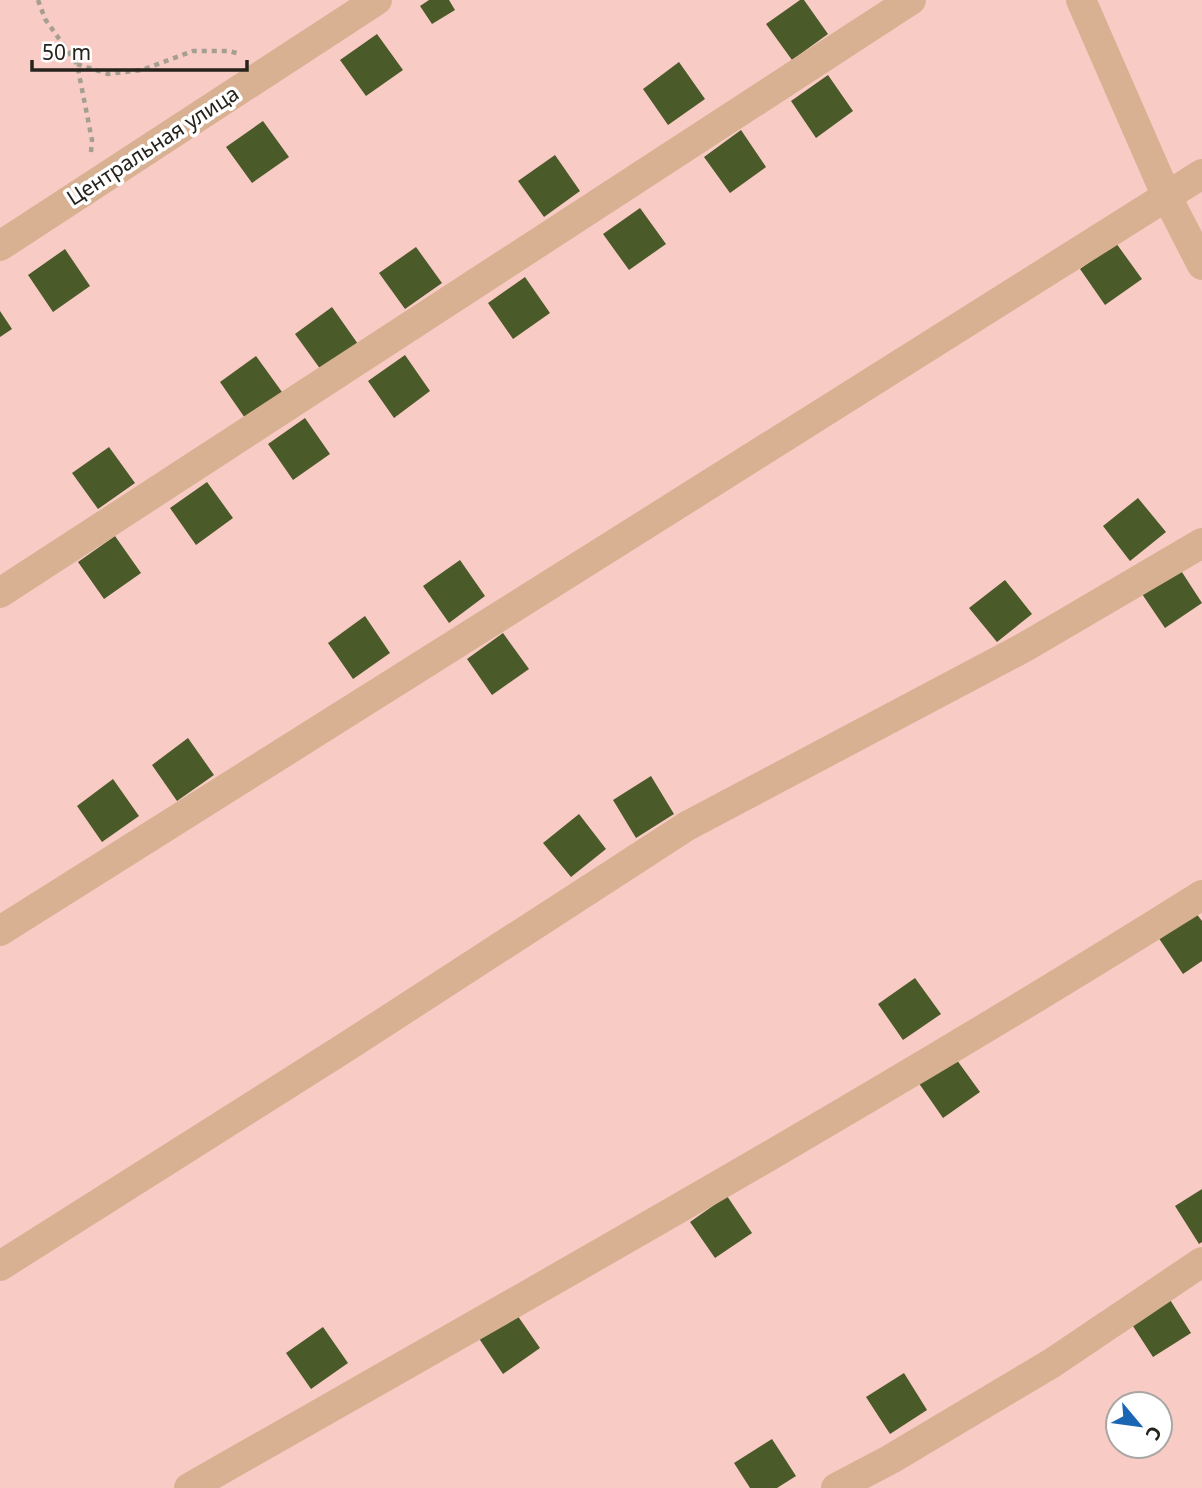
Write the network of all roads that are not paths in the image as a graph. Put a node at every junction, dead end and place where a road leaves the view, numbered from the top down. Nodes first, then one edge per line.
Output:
1 (377, 0) edge
2 (911, 0) edge
3 (1081, 0) edge
4 (1202, 174) edge
5 (1167, 197) junction
6 (0, 246) edge
7 (1202, 265) edge
8 (1202, 543) edge
9 (0, 593) edge
10 (1202, 895) edge
11 (0, 931) edge
12 (1202, 1262) edge
13 (0, 1266) edge
14 (189, 1488) edge
15 (836, 1488) edge

1 - 6 street, Центральная улица
2 - 9 street
3 - 5 street
4 - 5 street
5 - 7 street
5 - 11 street
8 - 13 street
10 - 14 street
12 - 15 street

